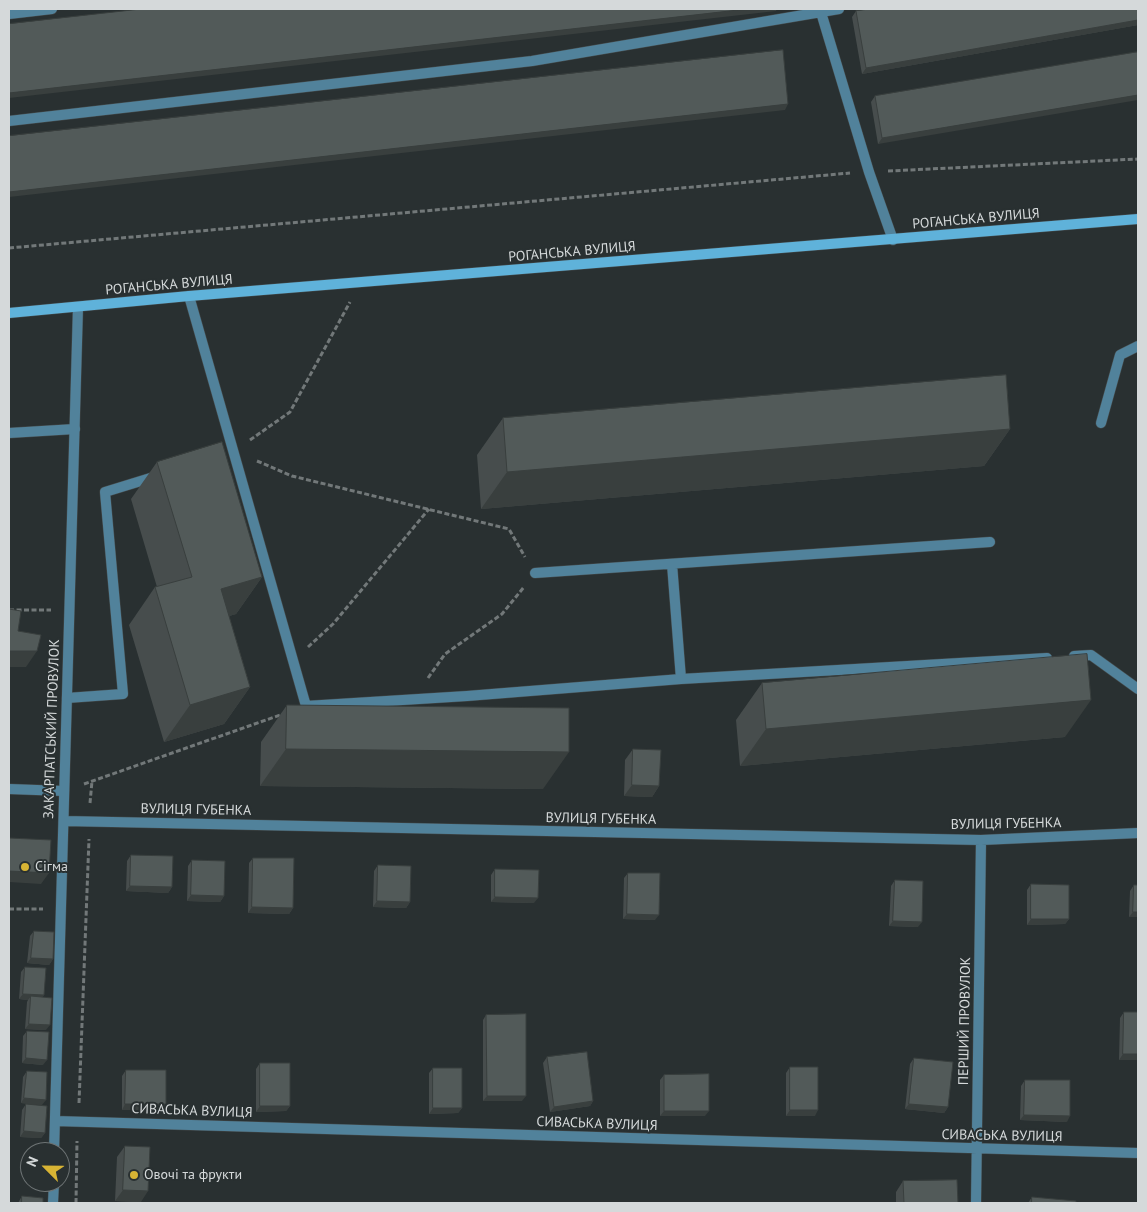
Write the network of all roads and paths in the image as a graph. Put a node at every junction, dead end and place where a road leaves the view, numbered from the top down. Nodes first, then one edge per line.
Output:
1 (52, 9) edge
2 (839, 9) edge
3 (821, 10) edge
4 (9, 14) edge
5 (9, 121) edge
6 (1138, 159) edge
7 (869, 172) junction
8 (1138, 219) edge
9 (893, 240) junction
10 (9, 248) edge
11 (361, 282) junction
12 (189, 296) junction
13 (78, 306) junction
14 (9, 313) edge
15 (1138, 346) edge
16 (1101, 423) dead end
17 (75, 429) junction
18 (9, 433) edge
19 (229, 453) junction
20 (169, 472) edge
21 (429, 510) junction
22 (990, 542) dead end
23 (672, 564) junction
24 (535, 573) junction
25 (9, 610) edge
26 (70, 610) junction
27 (293, 661) junction
28 (681, 679) junction
29 (1138, 689) edge
30 (67, 698) junction
31 (413, 699) junction
32 (306, 706) junction
33 (92, 781) junction
34 (9, 789) edge
35 (64, 790) junction
36 (64, 821) junction
37 (90, 822) junction
38 (1138, 833) edge
39 (981, 840) junction
40 (9, 909) edge
41 (61, 909) junction
42 (55, 1120) junction
43 (78, 1122) junction
44 (54, 1142) edge
45 (977, 1149) junction
46 (1138, 1152) edge
47 (76, 1203) edge
48 (976, 1203) edge

1 - 4 street
2 - 3 street
3 - 5 street
3 - 7 street
6 - 7 path
7 - 9 street
7 - 10 path
8 - 9 main road, РОГАНСЬКА ВУЛИЦЯ
9 - 11 main road, РОГАНСЬКА ВУЛИЦЯ
11 - 12 main road, РОГАНСЬКА ВУЛИЦЯ
11 - 19 path
12 - 13 main road, РОГАНСЬКА ВУЛИЦЯ
12 - 19 street
13 - 14 main road, РОГАНСЬКА ВУЛИЦЯ
13 - 17 street, ЗАКАРПАТСЬКИЙ ПРОВУЛОК
15 - 16 street
17 - 18 street
17 - 26 street, ЗАКАРПАТСЬКИЙ ПРОВУЛОК
19 - 21 path
19 - 27 street
20 - 30 street
21 - 24 path
21 - 27 path
22 - 23 street
23 - 24 street
23 - 28 street
24 - 31 path
25 - 26 path
26 - 30 street, ЗАКАРПАТСЬКИЙ ПРОВУЛОК
27 - 32 street
28 - 29 street
28 - 31 street
30 - 35 street, ЗАКАРПАТСЬКИЙ ПРОВУЛОК
31 - 32 street
32 - 33 path
33 - 35 path
33 - 37 path
34 - 35 street
35 - 36 street, ЗАКАРПАТСЬКИЙ ПРОВУЛОК
36 - 37 street, ВУЛИЦЯ ГУБЕНКА
36 - 41 street, ЗАКАРПАТСЬКИЙ ПРОВУЛОК
37 - 39 street, ВУЛИЦЯ ГУБЕНКА
37 - 43 path
38 - 39 street, ВУЛИЦЯ ГУБЕНКА
39 - 45 street, ПЕРШИЙ ПРОВУЛОК
40 - 41 path
41 - 42 street, ЗАКАРПАТСЬКИЙ ПРОВУЛОК
42 - 43 street, СИВАСЬКА ВУЛИЦЯ
42 - 44 street, ЗАКАРПАТСЬКИЙ ПРОВУЛОК
43 - 45 street, СИВАСЬКА ВУЛИЦЯ
43 - 47 path
45 - 46 street, СИВАСЬКА ВУЛИЦЯ
45 - 48 street, ПЕРШИЙ ПРОВУЛОК

